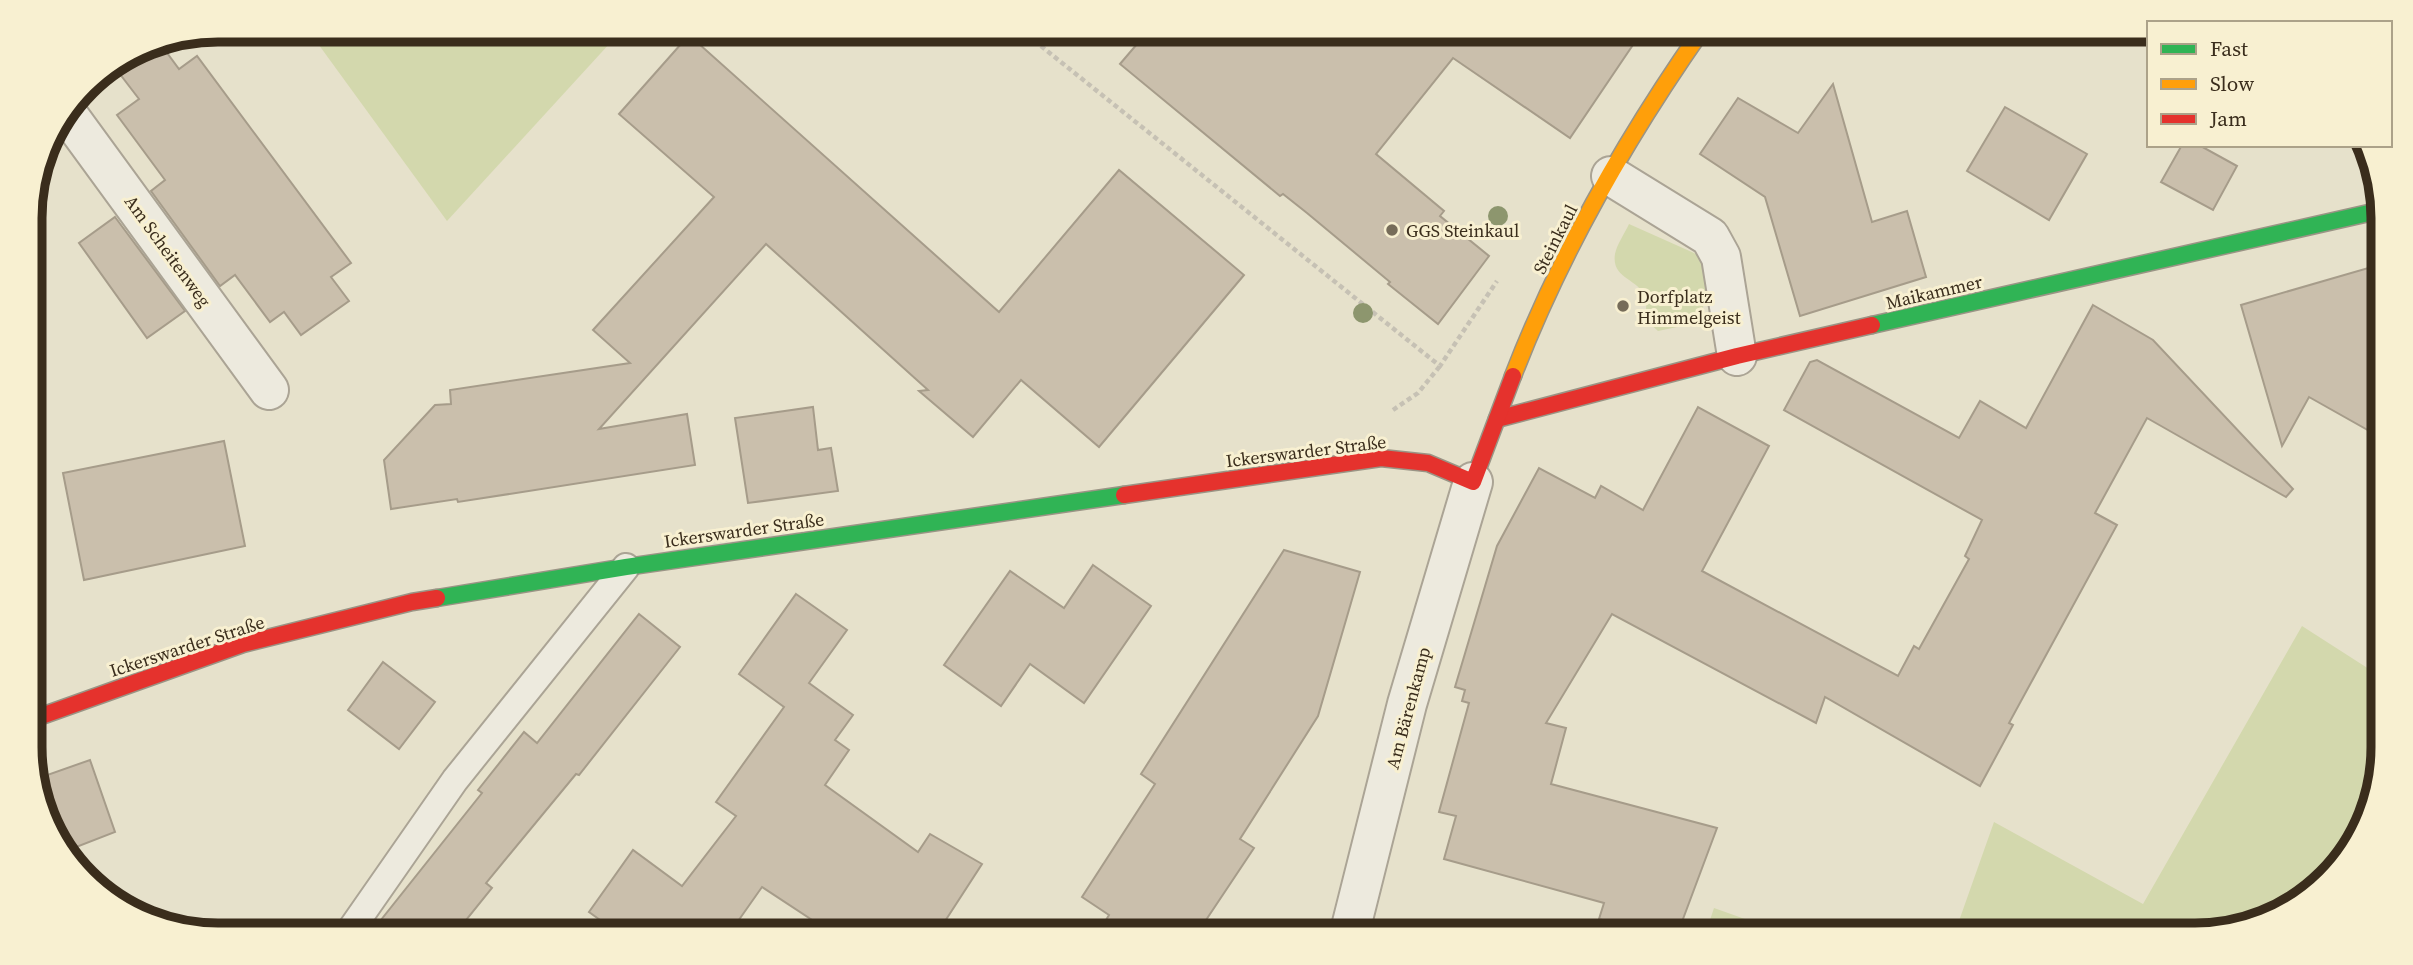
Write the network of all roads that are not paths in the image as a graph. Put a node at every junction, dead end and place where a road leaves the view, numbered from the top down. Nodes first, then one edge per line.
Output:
1 (1694, 42) edge
2 (72, 121) edge
3 (1611, 176) junction
4 (2371, 213) edge
5 (1737, 356) junction
6 (269, 390) dead end
7 (1497, 419) junction
8 (1473, 482) junction
9 (626, 566) junction
10 (42, 716) edge
11 (355, 923) edge
12 (1352, 923) edge

1 - 3 street, Steinkaul
2 - 6 street, Am Scheitenweg
3 - 5 street
3 - 7 street, Steinkaul
4 - 5 street, Maikammer
5 - 7 street, Maikammer
7 - 8 street, Steinkaul
8 - 9 street, Ickerswarder Straße
8 - 12 street, Am Bärenkamp
9 - 10 street, Ickerswarder Straße
9 - 11 lane

